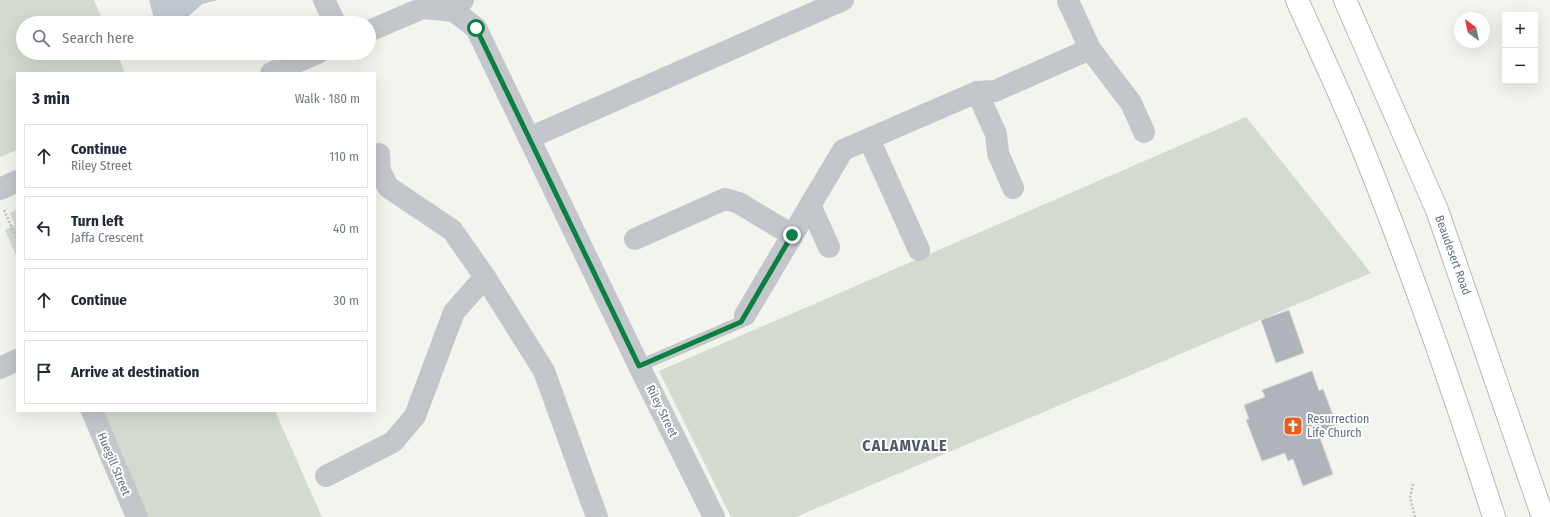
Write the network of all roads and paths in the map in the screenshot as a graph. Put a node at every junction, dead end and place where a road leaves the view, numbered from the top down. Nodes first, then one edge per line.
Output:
1 (324, 0) edge
2 (843, 0) edge
3 (1297, 0) edge
4 (1345, 0) edge
5 (1068, 1) edge
6 (458, 5) edge
7 (332, 16) edge
8 (376, 28) edge
9 (1090, 49) junction
10 (302, 60) edge
11 (273, 72) edge
12 (977, 92) junction
13 (1144, 132) dead end
14 (529, 138) junction
15 (869, 139) junction
16 (379, 154) dead end
17 (16, 182) edge
18 (1013, 188) dead end
19 (381, 190) edge
20 (2, 198) edge
21 (810, 205) junction
22 (792, 235) junction
23 (16, 236) edge
24 (635, 238) dead end
25 (829, 247) dead end
26 (919, 250) dead end
27 (485, 277) junction
28 (745, 315) joint
29 (16, 360) edge
30 (639, 366) junction
31 (0, 368) edge
32 (92, 412) edge
33 (326, 476) dead end
34 (1413, 484) dead end
35 (137, 517) edge
36 (597, 517) edge
37 (714, 517) edge
38 (1415, 517) edge
39 (1494, 517) edge
40 (1543, 517) edge

1 - 7 street
2 - 14 street
3 - 39 highway
4 - 40 highway, Beaudesert Road
5 - 9 street
6 - 8 street
6 - 14 street, Riley Street
9 - 12 street
9 - 13 street
10 - 11 street
12 - 15 street
12 - 18 street
14 - 30 street, Riley Street
15 - 21 street
15 - 26 street
16 - 19 street
17 - 20 street
19 - 27 street
20 - 23 path
21 - 22 street
21 - 25 street
22 - 24 street
22 - 28 street
27 - 33 street
27 - 36 street
28 - 30 lane
29 - 31 street
30 - 37 street, Riley Street
32 - 35 street, Huegill Street
34 - 38 path

